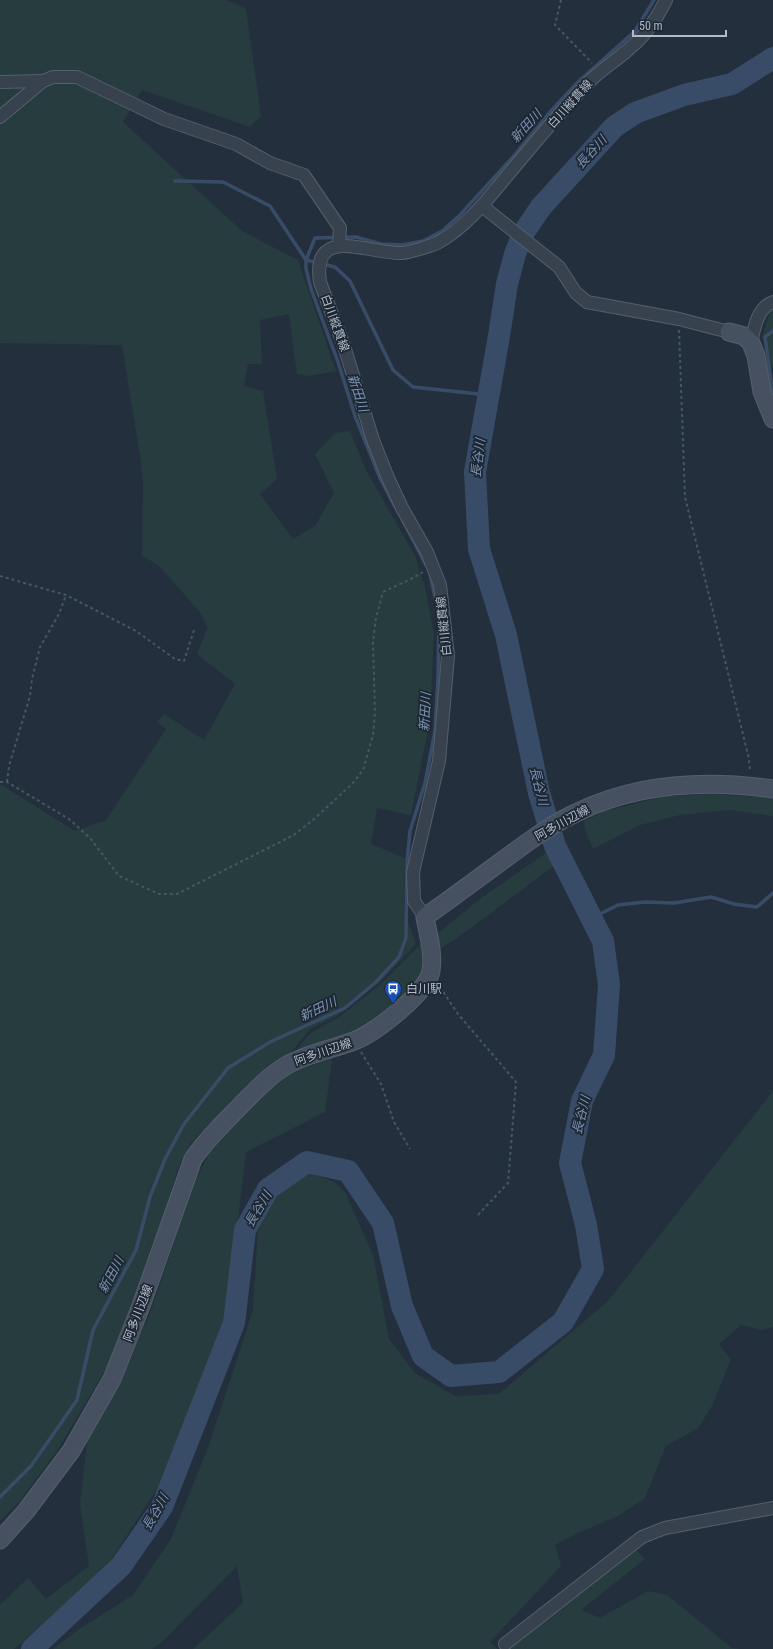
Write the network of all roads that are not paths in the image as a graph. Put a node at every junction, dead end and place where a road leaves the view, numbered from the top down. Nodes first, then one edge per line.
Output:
1 (666, 0) edge
2 (43, 81) junction
3 (0, 82) edge
4 (0, 117) edge
5 (482, 206) junction
6 (340, 238) junction
7 (773, 302) edge
8 (729, 332) joint
9 (751, 344) junction
10 (773, 420) edge
11 (773, 789) edge
12 (425, 917) junction
13 (773, 1508) edge
14 (0, 1540) edge
15 (505, 1644) dead end

1 - 5 street, 白川縦貫線
2 - 3 street
2 - 4 street
2 - 6 street
5 - 6 street, 白川縦貫線
5 - 8 street
6 - 12 street, 白川縦貫線
7 - 9 street
8 - 9 main road
9 - 10 main road
11 - 12 main road, 阿多川辺線
12 - 14 main road, 阿多川辺線
13 - 15 street

